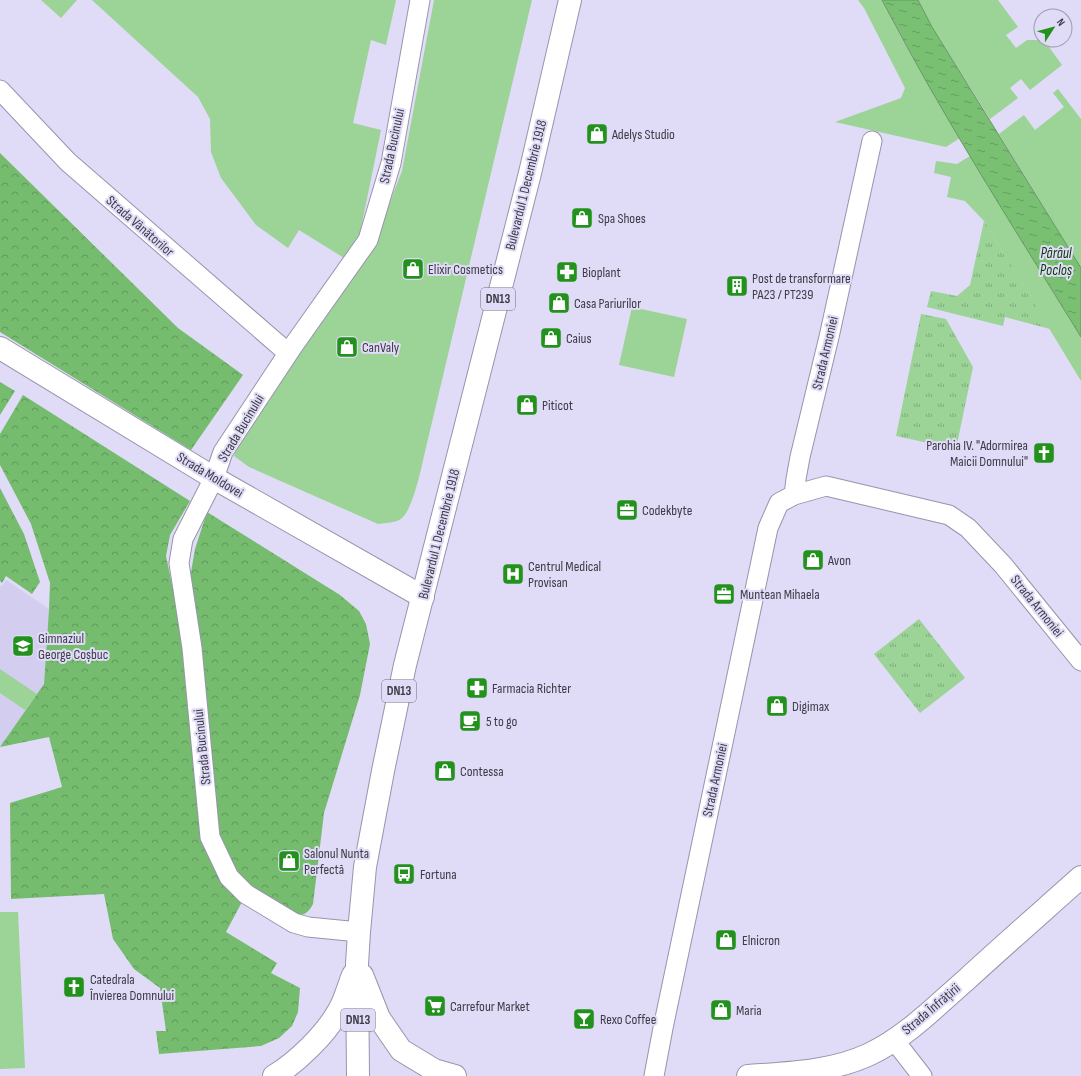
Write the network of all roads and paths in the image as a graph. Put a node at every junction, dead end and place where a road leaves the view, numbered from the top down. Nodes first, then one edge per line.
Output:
1 (420, 0) edge
2 (570, 0) edge
3 (0, 90) edge
4 (872, 141) dead end
5 (0, 348) edge
6 (288, 353) junction
7 (214, 478) junction
8 (794, 495) junction
9 (423, 597) junction
10 (1081, 661) edge
11 (1081, 877) edge
12 (359, 932) junction
13 (357, 964) junction
14 (894, 1040) junction
15 (274, 1076) edge
16 (358, 1076) edge
17 (455, 1076) edge
18 (654, 1076) edge
19 (748, 1076) edge
20 (922, 1076) edge

1 - 6 street, Strada Bucinului
2 - 9 main road, Bulevardul 1 Decembrie 1918 / DN13
3 - 6 street, Strada Vânătorilor
4 - 8 street, Strada Armoniei
5 - 7 main road, Strada Moldovei
6 - 7 street, Strada Bucinului
7 - 9 main road, Strada Moldovei
7 - 12 street, Strada Bucinului
8 - 10 street, Strada Armoniei
8 - 18 street, Strada Armoniei
9 - 12 main road, Bulevardul 1 Decembrie 1918 / DN13
11 - 14 main road, Strada Înfrățirii
12 - 13 main road, Bulevardul 1 Decembrie 1918 / DN13
13 - 15 main road
13 - 16 main road, Bulevardul 1 Decembrie 1918 / DN13
13 - 17 main road
14 - 19 main road, Strada Înfrățirii
14 - 20 street

